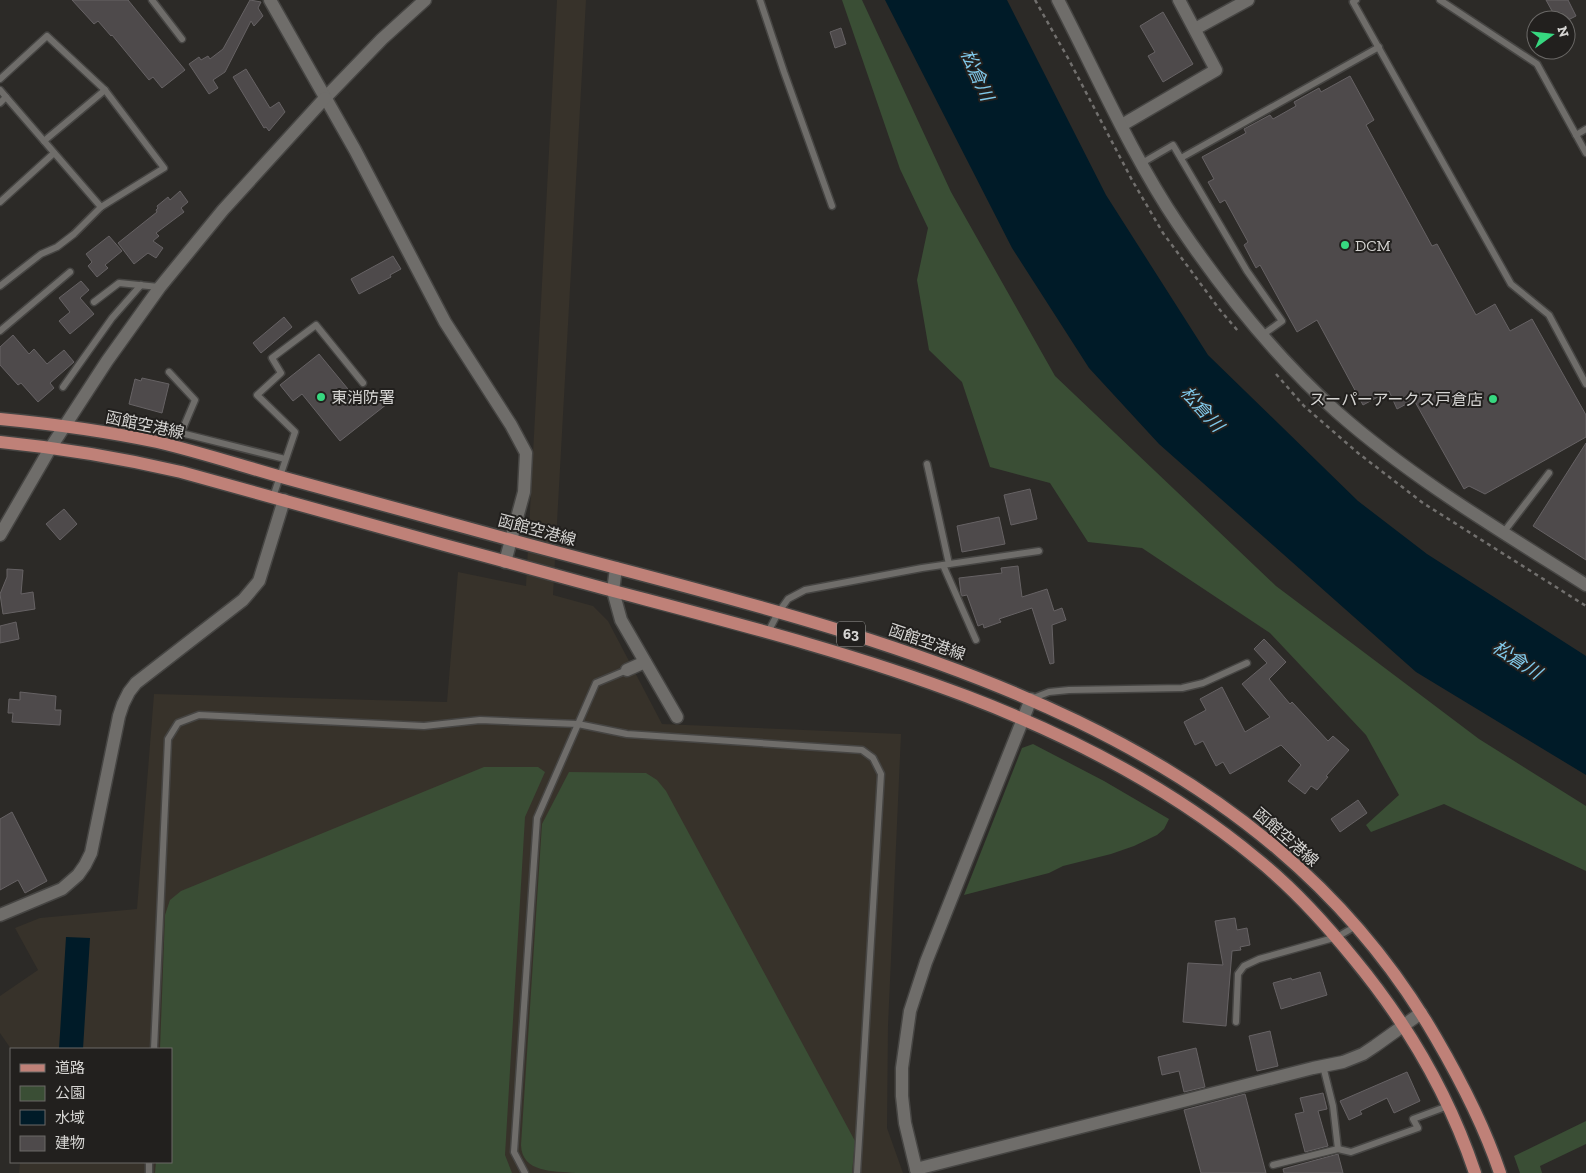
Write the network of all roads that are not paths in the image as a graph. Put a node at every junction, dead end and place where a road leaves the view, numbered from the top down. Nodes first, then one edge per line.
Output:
1 (152, 0) edge
2 (270, 0) edge
3 (425, 0) edge
4 (760, 0) edge
5 (1058, 0) edge
6 (1179, 0) edge
7 (1248, 0) edge
8 (1356, 0) edge
9 (1440, 0) edge
10 (1195, 29) junction
11 (182, 39) dead end
12 (1379, 47) junction
13 (0, 78) edge
14 (0, 90) edge
15 (106, 90) junction
16 (6, 97) junction
17 (325, 98) junction
18 (0, 103) edge
19 (1122, 125) junction
20 (1586, 129) edge
21 (1576, 135) junction
22 (44, 141) junction
23 (54, 153) junction
24 (1586, 153) edge
25 (1181, 158) junction
26 (1142, 163) junction
27 (0, 202) edge
28 (832, 206) dead end
29 (101, 207) junction
30 (70, 272) dead end
31 (141, 285) junction
32 (0, 286) edge
33 (160, 287) junction
34 (94, 302) dead end
35 (0, 331) edge
36 (1262, 336) junction
37 (169, 372) dead end
38 (363, 383) dead end
39 (1586, 384) edge
40 (63, 387) dead end
41 (0, 419) edge
42 (65, 426) junction
43 (0, 442) edge
44 (51, 447) junction
45 (285, 459) junction
46 (927, 464) dead end
47 (1549, 473) dead end
48 (279, 476) junction
49 (278, 499) junction
50 (1503, 533) junction
51 (0, 535) edge
52 (512, 540) junction
53 (1039, 551) dead end
54 (506, 562) junction
55 (946, 564) junction
56 (616, 568) junction
57 (1586, 585) edge
58 (613, 591) junction
59 (778, 613) junction
60 (768, 632) junction
61 (976, 640) dead end
62 (645, 662) junction
63 (1247, 663) dead end
64 (628, 670) joint
65 (1031, 699) junction
66 (677, 717) dead end
67 (1022, 719) junction
68 (578, 724) junction
69 (0, 914) edge
70 (1356, 926) junction
71 (1337, 937) junction
72 (1421, 1013) junction
73 (1236, 1022) dead end
74 (1403, 1025) junction
75 (154, 1048) edge
76 (1323, 1066) junction
77 (1448, 1106) junction
78 (1338, 1149) junction
79 (1272, 1165) dead end
80 (917, 1171) edge
81 (524, 1173) edge
82 (857, 1173) edge
83 (1475, 1173) edge
84 (1500, 1173) edge

1 - 11 lane
2 - 17 street
3 - 17 street
4 - 28 lane
5 - 19 street
6 - 10 street
7 - 10 street
8 - 12 lane
9 - 21 lane
10 - 19 street
12 - 25 lane
12 - 39 lane
13 - 15 lane
14 - 16 lane
15 - 22 lane
15 - 29 lane
16 - 18 lane
16 - 22 lane
17 - 33 street
17 - 52 street
19 - 26 street
20 - 21 lane
21 - 24 lane
22 - 23 lane
23 - 27 lane
23 - 29 lane
25 - 26 lane
25 - 36 lane
26 - 36 street
29 - 32 lane
30 - 35 lane
31 - 33 lane
31 - 34 lane
31 - 40 lane
33 - 42 street
36 - 50 street
37 - 45 lane
38 - 45 lane
41 - 42 main road, 函館空港線 / 63
42 - 44 street
42 - 48 main road, 函館空港線 / 63
43 - 44 main road, 63
44 - 49 main road, 63
44 - 51 street
45 - 48 lane
46 - 55 lane
47 - 50 lane
48 - 49 lane
48 - 52 main road, 函館空港線 / 63
49 - 54 main road, 63
49 - 69 street
50 - 57 street
52 - 54 street
52 - 56 main road, 函館空港線 / 63
53 - 55 lane
54 - 58 main road, 63
55 - 59 lane
55 - 61 lane
56 - 58 street
56 - 59 main road, 函館空港線 / 63
58 - 60 main road, 63
58 - 62 street
59 - 60 lane
59 - 65 main road, 函館空港線 / 63
60 - 67 main road, 63
62 - 64 street
62 - 66 street
63 - 65 lane
64 - 68 lane
65 - 67 street
65 - 70 main road, 函館空港線 / 63
67 - 71 main road, 63
67 - 80 street
68 - 75 lane
68 - 81 lane
68 - 82 lane
70 - 71 lane
70 - 72 main road, 函館空港線 / 63
71 - 73 lane
71 - 74 main road, 63
72 - 74 street
72 - 84 main road, 函館空港線 / 63
74 - 76 street
74 - 77 main road, 63
76 - 78 lane
76 - 80 street
77 - 78 lane
77 - 83 main road, 63
78 - 79 lane

